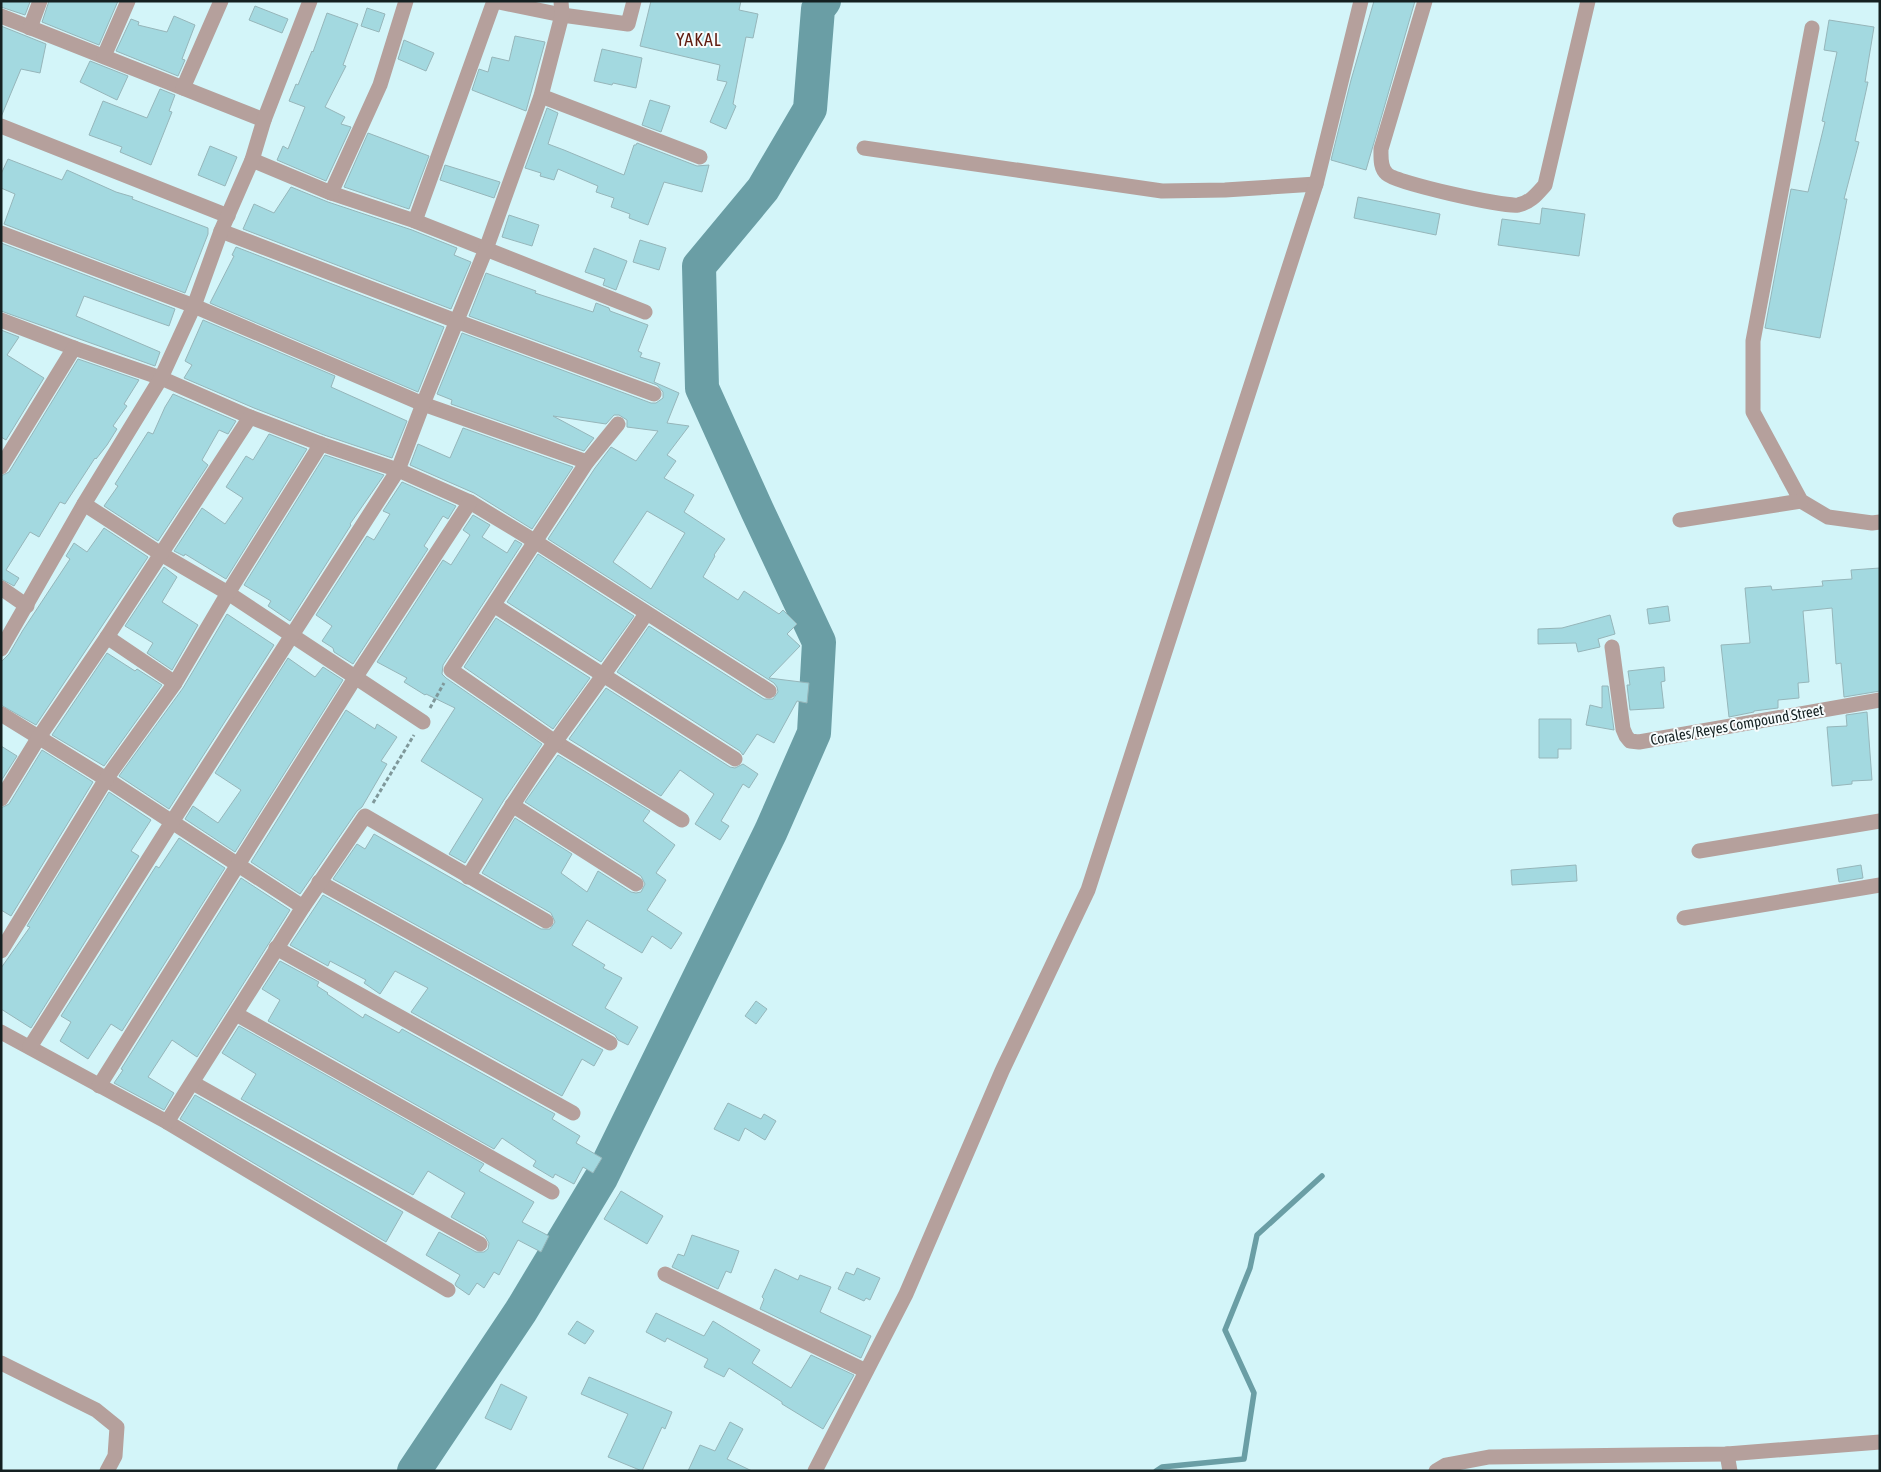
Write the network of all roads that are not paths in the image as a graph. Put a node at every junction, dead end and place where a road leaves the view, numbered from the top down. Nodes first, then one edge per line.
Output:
1 (40, 1) edge
2 (128, 1) edge
3 (221, 1) edge
4 (310, 1) edge
5 (406, 1) edge
6 (494, 1) edge
7 (634, 1) edge
8 (1361, 1) edge
9 (1425, 1) edge
10 (1588, 1) edge
11 (561, 8) edge
12 (1, 16) edge
13 (30, 28) junction
14 (1812, 28) dead end
15 (104, 56) junction
16 (183, 88) junction
17 (541, 96) junction
18 (264, 120) junction
19 (1, 126) edge
20 (864, 148) dead end
21 (700, 157) dead end
22 (252, 160) junction
23 (1316, 184) junction
24 (331, 193) junction
25 (228, 216) junction
26 (415, 221) junction
27 (221, 231) junction
28 (1, 233) edge
29 (486, 249) junction
30 (194, 306) junction
31 (645, 312) dead end
32 (1, 320) edge
33 (456, 321) junction
34 (74, 348) junction
35 (162, 378) junction
36 (654, 394) dead end
37 (423, 404) junction
38 (250, 417) junction
39 (618, 424) dead end
40 (321, 444) junction
41 (587, 462) junction
42 (1, 467) edge
43 (398, 470) junction
44 (1801, 501) junction
45 (470, 502) junction
46 (84, 504) junction
47 (1680, 520) dead end
48 (1880, 522) edge
49 (536, 542) junction
50 (161, 554) junction
51 (1, 588) edge
52 (228, 593) junction
53 (27, 606) junction
54 (494, 606) junction
55 (646, 614) junction
56 (292, 636) junction
57 (107, 637) junction
58 (1612, 648) dead end
59 (1, 649) edge
60 (605, 676) junction
61 (355, 678) junction
62 (175, 683) junction
63 (769, 691) dead end
64 (1880, 700) edge
65 (1, 714) edge
66 (423, 722) road end
67 (39, 737) junction
68 (555, 742) junction
69 (735, 759) dead end
70 (106, 779) junction
71 (1, 799) edge
72 (512, 805) junction
73 (682, 820) dead end
74 (1880, 821) edge
75 (172, 822) junction
76 (1699, 851) dead end
77 (238, 866) junction
78 (468, 876) junction
79 (319, 882) junction
80 (636, 884) dead end
81 (1880, 885) edge
82 (302, 906) junction
83 (1684, 918) dead end
84 (546, 921) dead end
85 (276, 948) junction
86 (1, 952) edge
87 (236, 1014) junction
88 (1, 1032) edge
89 (610, 1043) dead end
90 (30, 1047) junction
91 (193, 1083) junction
92 (99, 1086) junction
93 (573, 1113) dead end
94 (167, 1122) junction
95 (552, 1192) dead end
96 (480, 1244) dead end
97 (665, 1274) dead end
98 (448, 1290) dead end
99 (1, 1363) edge
100 (866, 1371) junction
101 (1880, 1442) edge
102 (1727, 1454) junction
103 (107, 1471) edge
104 (815, 1471) edge
105 (1436, 1471) edge
106 (1730, 1471) edge

1 - 13 street
2 - 15 street
3 - 16 street
4 - 18 street
5 - 24 street
6 - 11 street
6 - 26 street
7 - 11 street
8 - 23 street
9 - 10 street
11 - 17 street
12 - 13 street
13 - 15 street
14 - 44 street
15 - 16 street
16 - 18 street
17 - 21 street
17 - 29 street
18 - 22 street
19 - 25 street
20 - 23 street
22 - 24 street
22 - 25 street
23 - 100 street
24 - 26 street
25 - 27 street
26 - 29 street
27 - 30 street
27 - 33 street
28 - 30 street
29 - 31 street
29 - 33 street
30 - 35 street
30 - 37 street
32 - 34 street
33 - 36 street
33 - 37 street
34 - 35 street
34 - 42 street
35 - 38 street
35 - 46 street
37 - 41 street
37 - 43 street
38 - 40 street
38 - 50 street
39 - 41 street
40 - 43 street
40 - 52 street
41 - 49 street
43 - 45 street
43 - 56 street
44 - 47 street
44 - 48 street
45 - 49 street
45 - 61 street
46 - 50 street
46 - 53 street
49 - 54 street
49 - 55 street
50 - 52 street
50 - 57 street
51 - 53 street
52 - 56 street
52 - 62 street
53 - 59 street
54 - 60 street
54 - 68 street
55 - 60 street
55 - 63 street
56 - 61 street
56 - 75 street
57 - 62 street
57 - 67 street
58 - 64 street, Corales/Reyes Compound Street
60 - 68 street
60 - 69 street
61 - 66 street
61 - 77 street
62 - 70 street
65 - 67 street
67 - 70 street
67 - 71 street
68 - 72 street
68 - 73 street
70 - 75 street
70 - 86 street
72 - 78 street
72 - 80 street
74 - 76 street
75 - 77 street
75 - 90 street
77 - 82 street
77 - 92 street
78 - 79 street
78 - 84 street
79 - 82 street
79 - 89 street
81 - 83 street
82 - 85 street
85 - 87 street
85 - 93 street
87 - 91 street
87 - 95 street
88 - 90 street
90 - 92 street
91 - 94 street
91 - 96 street
92 - 94 street
94 - 98 street
97 - 100 street
99 - 103 street
100 - 104 street
101 - 102 street
102 - 105 street
102 - 106 street

